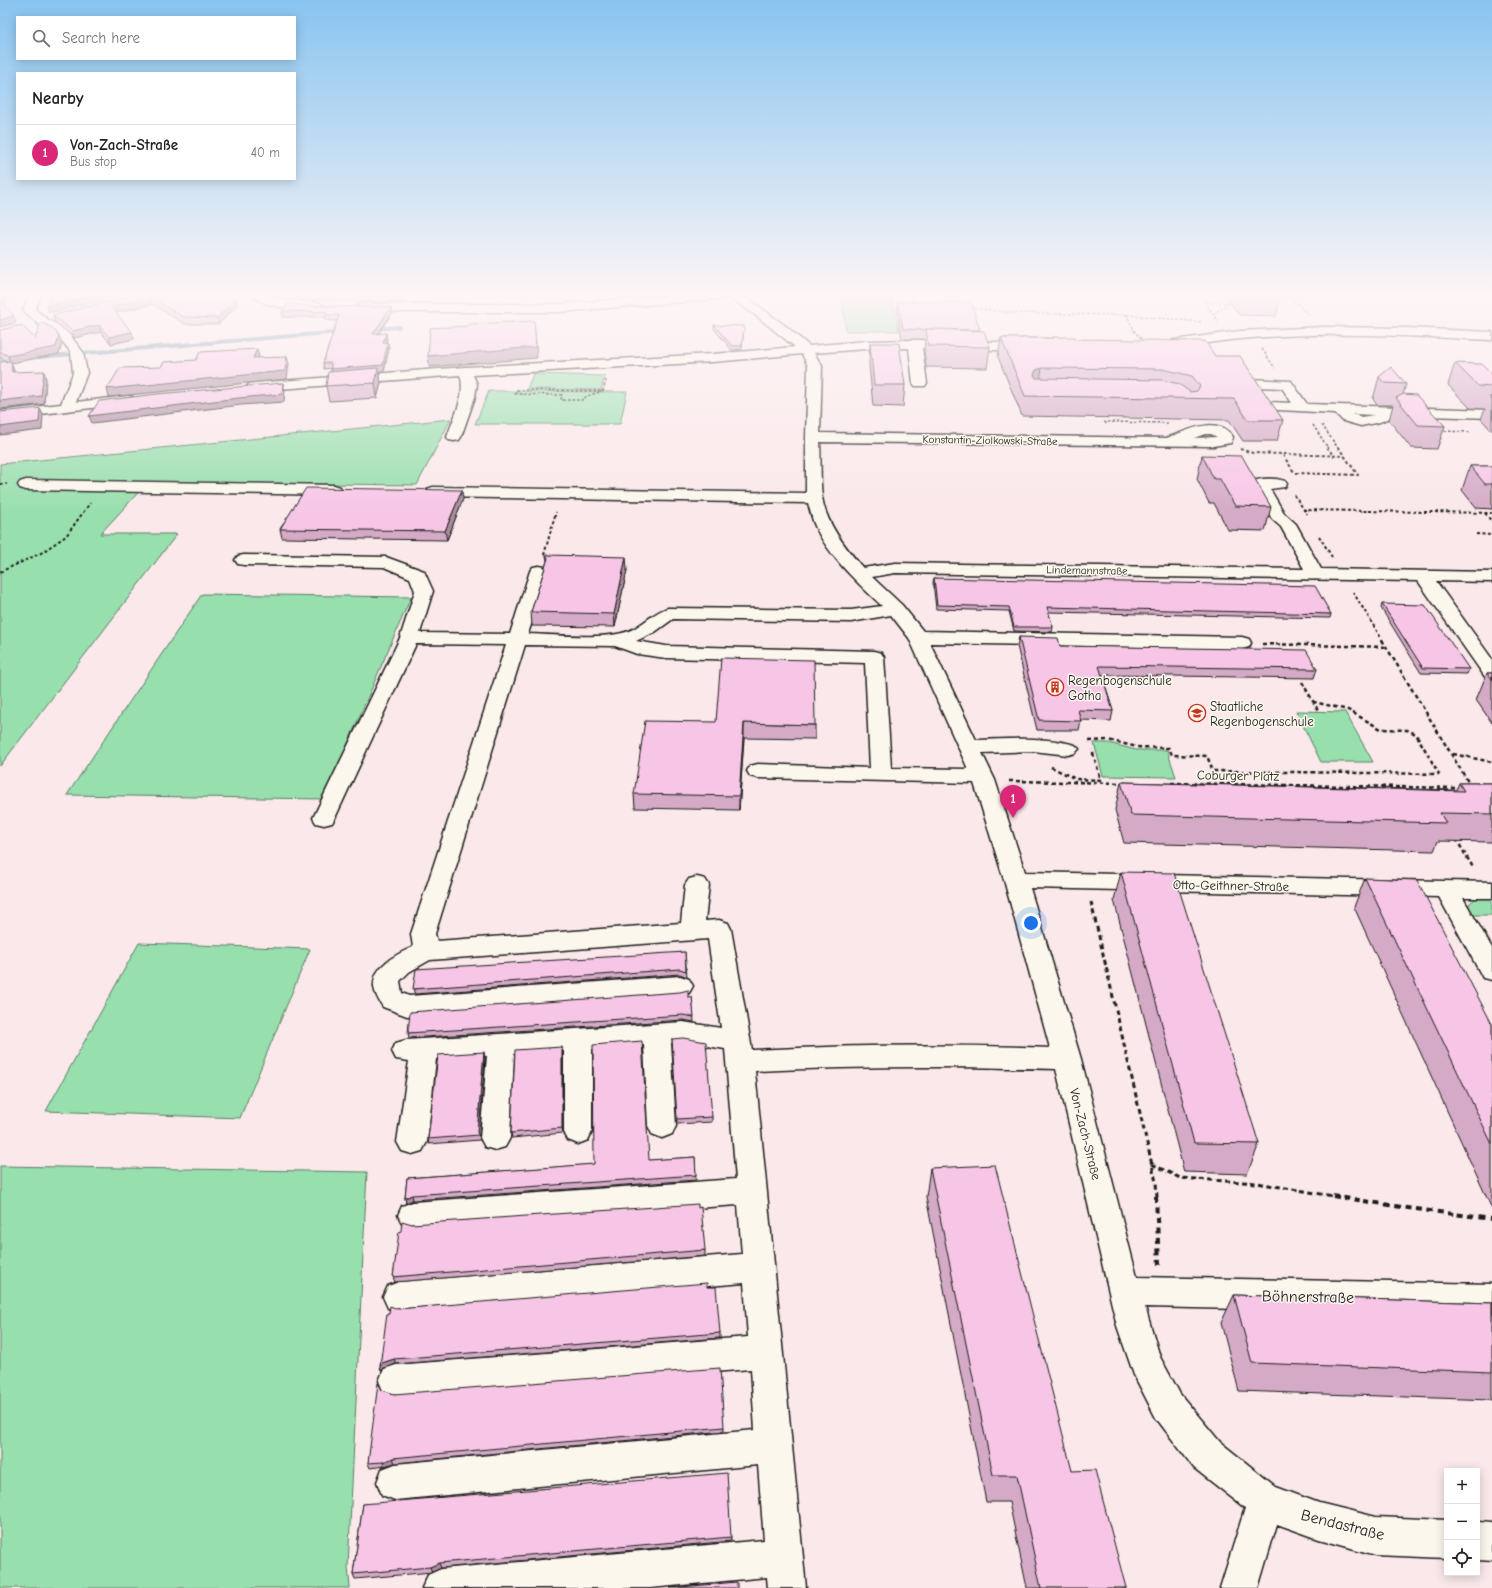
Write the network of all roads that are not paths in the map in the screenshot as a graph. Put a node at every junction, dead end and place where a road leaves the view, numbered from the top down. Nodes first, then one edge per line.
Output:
1 (79, 368) edge
2 (517, 368) edge
3 (815, 368) edge
4 (918, 368) edge
5 (465, 371) junction
6 (920, 383) dead end
7 (243, 388) edge
8 (143, 398) edge
9 (67, 406) junction
10 (1302, 407) junction
11 (1492, 414) edge
12 (0, 415) edge
13 (454, 437) dead end
14 (813, 437) junction
15 (1168, 442) junction
16 (1279, 484) dead end
17 (26, 485) dead end
18 (346, 490) edge
19 (418, 492) edge
20 (814, 498) junction
21 (244, 560) dead end
22 (539, 571) road end
23 (859, 574) junction
24 (1315, 574) junction
25 (1422, 575) junction
26 (1492, 577) edge
27 (896, 609) junction
28 (918, 637) junction
29 (409, 638) junction
30 (517, 639) junction
31 (617, 640) junction
32 (1242, 643) road end
33 (1492, 673) edge
34 (969, 747) junction
35 (1068, 749) dead end
36 (758, 771) dead end
37 (881, 775) junction
38 (984, 778) junction
39 (324, 818) dead end
40 (1016, 880) junction
41 (697, 885) dead end
42 (1446, 890) junction
43 (1489, 890) edge
44 (692, 931) junction
45 (426, 951) junction
46 (1492, 971) edge
47 (680, 986) dead end
48 (657, 1034) junction
49 (578, 1039) junction
50 (501, 1044) junction
51 (739, 1051) junction
52 (1067, 1059) junction
53 (662, 1126) dead end
54 (578, 1132) dead end
55 (495, 1138) dead end
56 (412, 1142) dead end
57 (752, 1191) junction
58 (413, 1214) dead end
59 (759, 1267) junction
60 (1125, 1292) junction
61 (399, 1297) dead end
62 (1492, 1299) edge
63 (766, 1352) junction
64 (396, 1381) dead end
65 (775, 1446) junction
66 (395, 1482) dead end
67 (1265, 1501) junction
68 (1444, 1539) edge
69 (1480, 1541) edge
70 (1492, 1542) edge
71 (786, 1573) edge
72 (441, 1588) edge
73 (1239, 1588) edge

1 - 9 street
2 - 5 street
3 - 14 street, Von-Zach-Straße
4 - 6 street
5 - 7 street
5 - 13 street
8 - 9 street
9 - 12 street
10 - 10 street
10 - 11 street
14 - 15 street, Konstantin-Ziolkowski-Straße
14 - 20 street, Von-Zach-Straße
15 - 15 street, Konstantin-Ziolkowski-Straße
16 - 24 street
17 - 18 street
19 - 20 street
20 - 23 street, Von-Zach-Straße
21 - 29 street
22 - 30 street
23 - 24 street, Lindemannstraße
23 - 27 street, Von-Zach-Straße
24 - 25 street, Lindemannstraße
25 - 26 street, Lindemannstraße
25 - 33 street
27 - 28 street, Von-Zach-Straße
27 - 31 street
28 - 32 street
28 - 34 street, Von-Zach-Straße
29 - 30 street
29 - 39 street
30 - 31 street
30 - 45 street
31 - 37 street
34 - 35 street
34 - 38 street, Von-Zach-Straße
36 - 37 street
37 - 38 street
38 - 40 street, Von-Zach-Straße
40 - 42 street, Otto-Geithner-Straße
40 - 52 street, Von-Zach-Straße
41 - 44 street
42 - 43 street, Otto-Geithner-Straße
42 - 46 street
44 - 45 street
44 - 51 street
45 - 47 street
48 - 49 street
48 - 51 street
48 - 53 street
49 - 50 street
49 - 54 street
50 - 55 street
50 - 56 street
51 - 52 street
51 - 57 street
52 - 60 street, Von-Zach-Straße
57 - 58 street
57 - 59 street
59 - 61 street
59 - 63 street
60 - 62 street, Böhnerstraße
60 - 67 street, Von-Zach-Straße
63 - 64 street
63 - 65 street
65 - 66 street
65 - 71 street
67 - 68 street, Bendastraße
67 - 73 street
69 - 70 street
71 - 72 street

